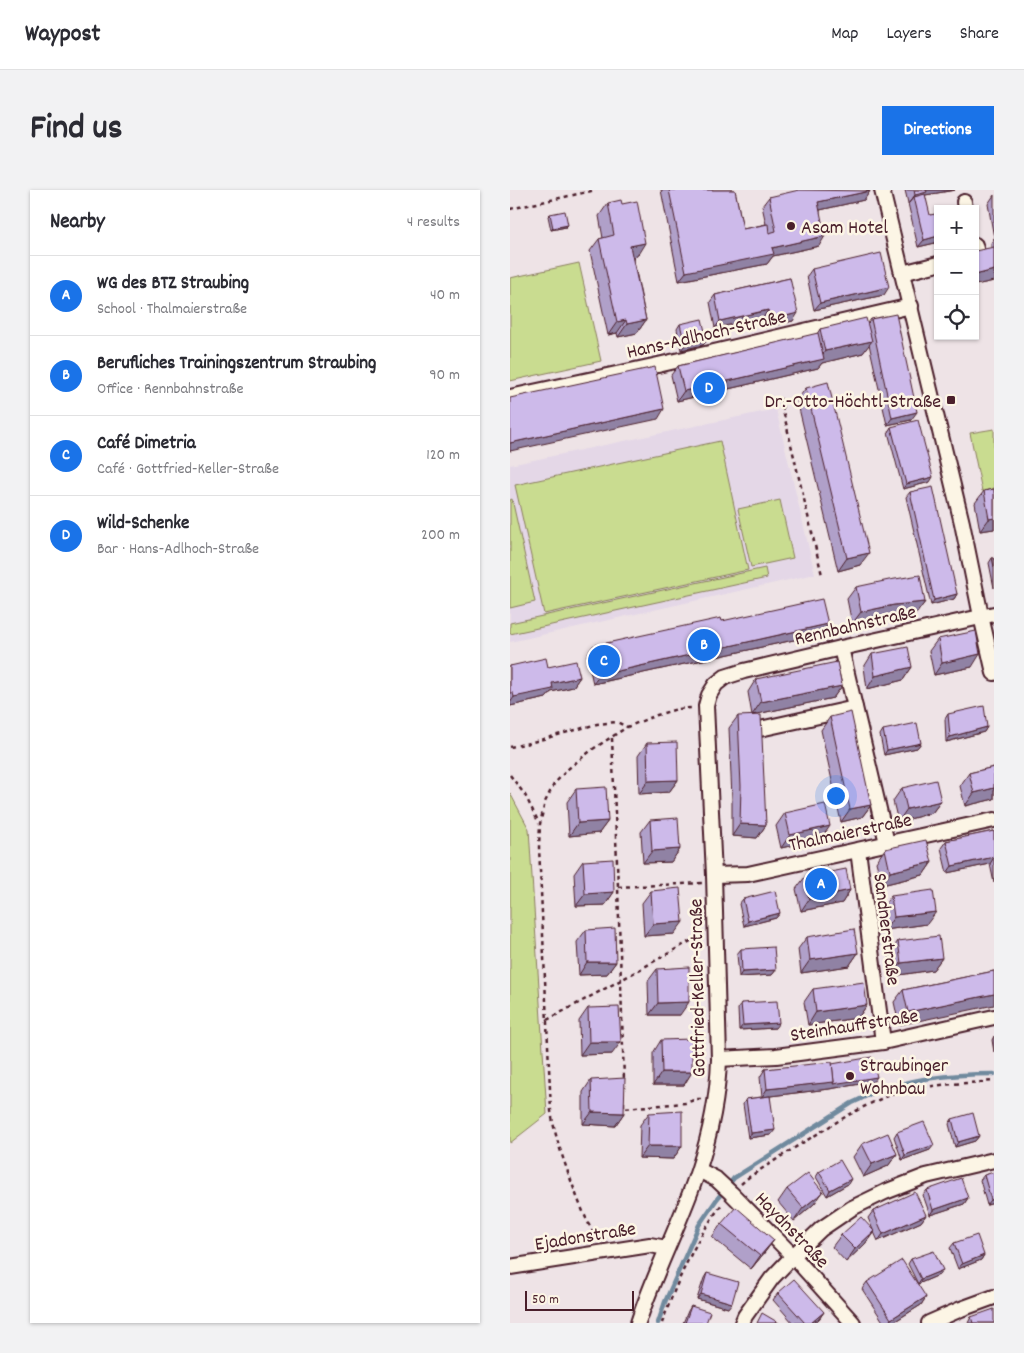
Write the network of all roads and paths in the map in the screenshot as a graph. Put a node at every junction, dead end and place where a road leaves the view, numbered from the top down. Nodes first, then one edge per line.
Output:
1 (596, 190) edge
2 (882, 190) edge
3 (510, 209) edge
4 (934, 265) edge
5 (902, 273) junction
6 (911, 306) junction
7 (510, 397) edge
8 (780, 398) dead end
9 (822, 575) dead end
10 (987, 615) edge
11 (841, 648) junction
12 (994, 673) edge
13 (725, 677) joint
14 (706, 706) junction
15 (855, 708) junction
16 (627, 727) junction
17 (760, 729) edge
18 (612, 738) junction
19 (510, 747) edge
20 (510, 775) edge
21 (994, 820) edge
22 (540, 824) junction
23 (887, 843) junction
24 (858, 850) junction
25 (714, 879) junction
26 (618, 887) junction
27 (716, 927) junction
28 (621, 980) junction
29 (994, 1017) edge
30 (547, 1020) junction
31 (883, 1042) junction
32 (719, 1059) junction
33 (994, 1082) edge
34 (624, 1088) edge
35 (624, 1098) edge
36 (715, 1100) junction
37 (994, 1160) edge
38 (699, 1170) junction
39 (730, 1193) junction
40 (667, 1248) junction
41 (606, 1253) junction
42 (793, 1256) junction
43 (510, 1267) edge
44 (994, 1297) edge
45 (638, 1323) edge
46 (662, 1323) edge
47 (742, 1323) edge
48 (853, 1323) edge
49 (929, 1323) edge

1 - 3 path
2 - 5 street
4 - 5 street
5 - 6 street
6 - 7 street, Hans-Adlhoch-Straße
6 - 10 street
8 - 9 path
10 - 11 street, Rennbahnstraße
10 - 12 street
11 - 13 street, Rennbahnstraße
11 - 15 street
13 - 14 street, Gottfried-Keller-Straße
14 - 16 path
14 - 25 street, Gottfried-Keller-Straße
15 - 17 street
15 - 23 street
16 - 18 path
16 - 19 path
18 - 22 path
18 - 26 path
20 - 22 path
21 - 23 street, Thalmaierstraße
22 - 30 path
23 - 24 street, Thalmaierstraße
24 - 25 street, Thalmaierstraße
24 - 31 street, Sandnerstraße
25 - 26 path
25 - 27 street, Gottfried-Keller-Straße
26 - 28 path
27 - 28 path
27 - 32 street, Gottfried-Keller-Straße
28 - 30 path
28 - 34 path
29 - 31 street, Steinhauffstraße
30 - 41 path
31 - 32 street, Steinhauffstraße
32 - 36 street, Gottfried-Keller-Straße
33 - 39 path
35 - 36 path
36 - 38 street, Gottfried-Keller-Straße
37 - 42 street
38 - 39 street, Haydnstraße
38 - 40 street, Gottfried-Keller-Straße
39 - 42 street, Haydnstraße
39 - 46 path
40 - 41 street, Ejadonstraße
40 - 45 street, Gottfried-Keller-Straße
41 - 43 street, Ejadonstraße
42 - 47 street
42 - 48 street, Haydnstraße
44 - 49 street

